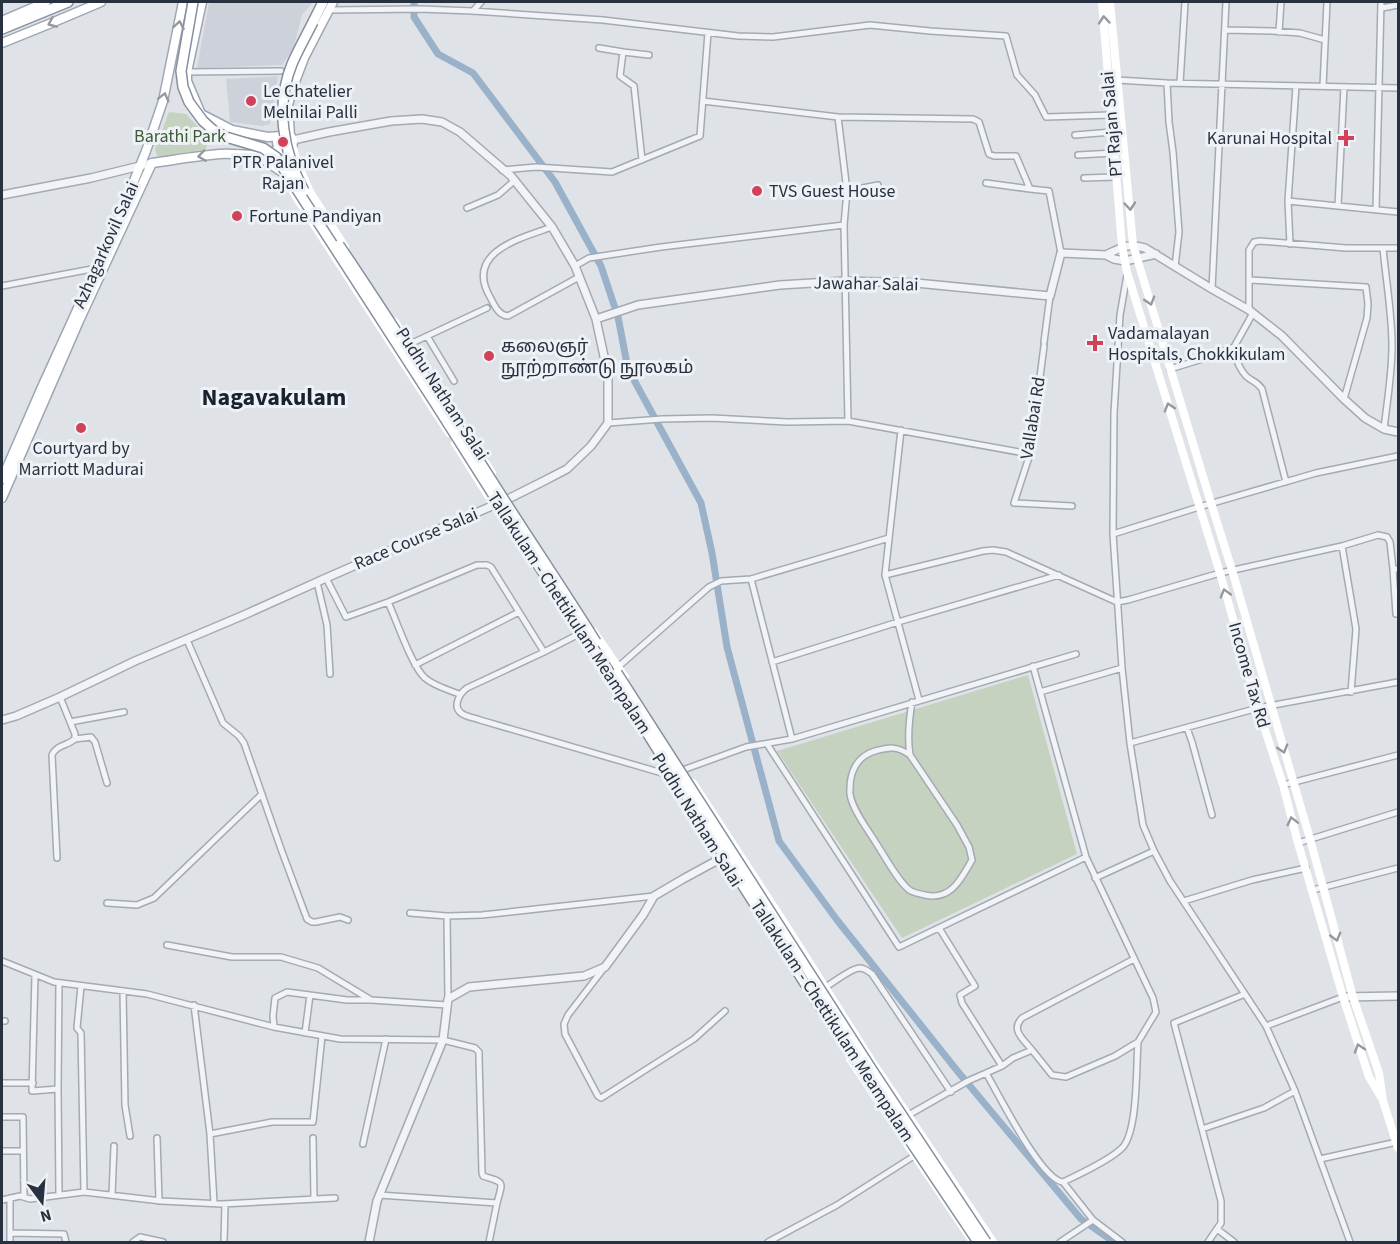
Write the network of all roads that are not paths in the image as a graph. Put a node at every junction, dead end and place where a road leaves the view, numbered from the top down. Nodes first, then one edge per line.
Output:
1 (46, 2) edge
2 (68, 2) edge
3 (101, 2) edge
4 (183, 2) edge
5 (193, 2) edge
6 (202, 2) edge
7 (323, 2) edge
8 (333, 2) edge
9 (1102, 2) edge
10 (1110, 2) edge
11 (1185, 2) edge
12 (1226, 2) edge
13 (1281, 2) edge
14 (1327, 2) edge
15 (479, 3) edge
16 (1382, 5) edge
17 (1398, 5) edge
18 (329, 10) junction
19 (473, 11) junction
20 (2, 21) edge
21 (2, 29) edge
22 (1225, 30) junction
23 (1279, 32) junction
24 (708, 33) junction
25 (1325, 40) junction
26 (2, 43) edge
27 (599, 48) dead end
28 (623, 52) junction
29 (649, 55) dead end
30 (281, 71) dead end
31 (187, 72) junction
32 (1113, 80) junction
33 (1167, 83) junction
34 (1180, 83) junction
35 (1222, 84) junction
36 (1296, 86) junction
37 (1323, 86) junction
38 (1344, 87) junction
39 (1380, 87) junction
40 (1398, 88) edge
41 (704, 101) junction
42 (1111, 115) junction
43 (838, 117) junction
44 (1112, 132) junction
45 (1075, 135) dead end
46 (280, 136) junction
47 (291, 140) junction
48 (281, 149) junction
49 (146, 151) junction
50 (1114, 153) junction
51 (250, 155) junction
52 (1078, 155) dead end
53 (642, 160) junction
54 (152, 163) junction
55 (141, 165) junction
56 (502, 170) junction
57 (282, 172) junction
58 (1116, 177) junction
59 (1083, 178) dead end
60 (514, 181) junction
61 (986, 183) dead end
62 (878, 185) dead end
63 (1030, 189) junction
64 (847, 191) junction
65 (2, 195) edge
66 (1288, 201) junction
67 (1338, 206) junction
68 (467, 208) dead end
69 (1376, 210) junction
70 (1398, 212) edge
71 (844, 225) junction
72 (552, 227) junction
73 (1290, 244) junction
74 (1133, 245) junction
75 (1122, 246) junction
76 (1383, 248) junction
77 (1398, 248) edge
78 (1061, 253) junction
79 (1156, 254) junction
80 (1106, 255) junction
81 (1137, 259) junction
82 (1125, 261) junction
83 (575, 266) junction
84 (1175, 267) junction
85 (96, 268) junction
86 (1127, 272) junction
87 (579, 277) junction
88 (1250, 280) junction
89 (845, 281) junction
90 (2, 286) edge
91 (1212, 290) junction
92 (1050, 296) junction
93 (1398, 299) edge
94 (1390, 301) junction
95 (486, 309) dead end
96 (1251, 311) junction
97 (596, 319) junction
98 (427, 336) junction
99 (410, 344) junction
100 (1232, 348) junction
101 (1170, 369) junction
102 (454, 381) dead end
103 (1344, 399) junction
104 (848, 421) junction
105 (608, 423) junction
106 (1384, 429) junction
107 (901, 430) junction
108 (1398, 432) edge
109 (1030, 454) junction
110 (1398, 456) edge
111 (12, 464) junction
112 (2, 480) edge
113 (1286, 482) junction
114 (2, 498) edge
115 (508, 499) junction
116 (1211, 503) junction
117 (494, 505) junction
118 (1072, 506) dead end
119 (1199, 507) junction
120 (1113, 534) junction
121 (889, 538) junction
122 (1342, 546) junction
123 (1396, 569) edge
124 (1232, 570) junction
125 (1220, 573) junction
126 (885, 574) junction
127 (1059, 575) junction
128 (326, 578) junction
129 (751, 579) junction
130 (317, 582) junction
131 (388, 602) junction
132 (1117, 602) junction
133 (519, 612) junction
134 (1396, 614) dead end
135 (898, 622) junction
136 (579, 634) junction
137 (187, 640) junction
138 (544, 652) junction
139 (1076, 654) dead end
140 (772, 662) junction
141 (415, 665) junction
142 (618, 666) junction
143 (1033, 666) junction
144 (1122, 668) junction
145 (330, 674) dead end
146 (606, 675) junction
147 (1398, 682) edge
148 (1040, 692) junction
149 (1351, 692) junction
150 (459, 694) junction
151 (60, 696) junction
152 (920, 700) junction
153 (912, 702) junction
154 (1270, 706) junction
155 (1258, 708) junction
156 (124, 712) dead end
157 (2, 720) edge
158 (70, 722) junction
159 (1187, 728) junction
160 (75, 739) junction
161 (792, 739) junction
162 (1130, 742) junction
163 (767, 744) junction
164 (910, 755) junction
165 (1398, 755) edge
166 (684, 770) junction
167 (669, 775) junction
168 (1293, 782) junction
169 (107, 783) dead end
170 (1283, 785) junction
171 (262, 794) junction
172 (1398, 812) edge
173 (1212, 815) dead end
174 (1310, 839) junction
175 (1298, 843) junction
176 (736, 850) junction
177 (1154, 851) junction
178 (1086, 857) junction
179 (57, 858) dead end
180 (721, 859) junction
181 (1306, 868) junction
182 (1398, 868) edge
183 (1095, 878) junction
184 (1322, 888) junction
185 (1313, 890) junction
186 (654, 896) junction
187 (1184, 901) junction
188 (107, 903) dead end
189 (410, 913) dead end
190 (447, 916) junction
191 (348, 920) dead end
192 (939, 928) junction
193 (167, 945) dead end
194 (1134, 958) junction
195 (2, 961) edge
196 (605, 967) junction
197 (35, 975) junction
198 (59, 983) junction
199 (81, 986) junction
200 (825, 987) junction
201 (123, 991) junction
202 (1245, 994) junction
203 (310, 995) junction
204 (1398, 996) edge
205 (1342, 997) junction
206 (1353, 997) junction
207 (810, 998) junction
208 (371, 1000) junction
209 (447, 1002) junction
210 (194, 1005) junction
211 (725, 1011) dead end
212 (1266, 1026) junction
213 (274, 1027) junction
214 (305, 1033) junction
215 (322, 1036) junction
216 (386, 1039) junction
217 (443, 1040) junction
218 (1137, 1042) junction
219 (1032, 1050) junction
220 (1002, 1066) junction
221 (986, 1073) junction
222 (2, 1083) edge
223 (33, 1083) junction
224 (58, 1089) junction
225 (1295, 1091) junction
226 (951, 1092) junction
227 (1383, 1101) junction
228 (908, 1115) junction
229 (2, 1117) edge
230 (892, 1124) junction
231 (1202, 1130) junction
232 (210, 1134) junction
233 (130, 1137) dead end
234 (157, 1138) dead end
235 (313, 1138) dead end
236 (363, 1144) dead end
237 (1398, 1144) edge
238 (114, 1146) dead end
239 (23, 1150) junction
240 (2, 1151) edge
241 (914, 1156) junction
242 (1320, 1159) junction
243 (1063, 1182) junction
244 (84, 1192) junction
245 (59, 1195) junction
246 (112, 1195) junction
247 (379, 1195) junction
248 (24, 1197) junction
249 (10, 1198) junction
250 (335, 1198) dead end
251 (314, 1199) junction
252 (2, 1200) edge
253 (159, 1201) junction
254 (214, 1203) junction
255 (497, 1203) junction
256 (225, 1204) junction
257 (1092, 1221) junction
258 (1217, 1229) junction
259 (10, 1233) junction
260 (10, 1242) edge
261 (66, 1242) edge
262 (133, 1242) edge
263 (163, 1242) edge
264 (224, 1242) edge
265 (369, 1242) edge
266 (489, 1242) edge
267 (768, 1242) edge
268 (973, 1242) edge
269 (978, 1242) edge
270 (986, 1242) edge
271 (993, 1242) edge
272 (1060, 1242) edge
273 (1122, 1242) edge
274 (1208, 1242) edge
275 (1234, 1242) edge
276 (1350, 1242) edge

1 - 20 main road
2 - 21 highway
3 -> 26 main road
49 -> 4 main road, Azhagarkovil Salai
5 - 269 highway, Tallakulam - Chettikulam Meampalam, bridge
6 - 31 main road
7 - 270 highway, Tallakulam - Chettikulam Meampalam, bridge
8 - 18 main road
32 -> 9 main road, PT Rajan Salai
10 - 32 main road, PT Rajan Salai
11 - 34 street
12 - 22 street
13 - 23 street
14 - 25 street
15 - 19 street
16 - 17 street
16 - 39 street
18 - 19 street
18 - 47 main road
19 - 24 street
22 - 23 street
22 - 35 street
23 - 25 street
24 - 41 street
24 - 42 street
25 - 37 street
27 - 28 street
28 - 29 street
28 - 53 street
30 - 31 street
31 - 46 main road
32 - 33 street
32 - 42 main road, PT Rajan Salai
32 -> 74 main road, PT Rajan Salai
33 - 34 street
33 - 84 street
34 - 35 street
35 - 36 street
35 - 91 street
36 - 37 street
36 - 66 street
37 - 38 street
38 - 39 street
38 - 67 street
39 - 40 street
39 - 69 street
41 - 43 street
41 - 53 street
42 - 44 main road, PT Rajan Salai
43 - 63 street
43 - 64 street
44 - 45 street
44 - 50 main road, PT Rajan Salai
46 - 47 main road
46 - 48 main road
47 - 48 main road
47 - 56 street
47 - 99 main road, Pudhu Natham Salai
48 - 51 main road
48 - 57 main road, Pudhu Natham Salai
49 - 54 main road
49 - 55 main road, Azhagarkovil Salai
50 - 52 street
50 - 58 main road, PT Rajan Salai
51 -> 54 main road
51 - 57 main road
53 - 56 street
54 - 55 street
54 - 111 main road, Azhagarkovil Salai
55 - 65 street
55 - 85 main road, Azhagarkovil Salai
56 - 60 street
57 - 117 main road, Pudhu Natham Salai
58 - 59 street
58 - 75 main road, PT Rajan Salai
60 - 68 street
60 - 72 street
61 - 63 street
62 - 64 street
63 - 78 street
64 - 71 street
66 - 67 street
66 - 73 street
67 - 69 street
69 - 70 street
71 - 83 street
71 - 89 street
72 - 83 street
72 - 87 street
73 - 76 street
73 - 88 street
74 - 75 street
74 - 79 street
74 - 81 main road, Income Tax Rd
75 - 80 street
75 - 82 main road, Income Tax Rd
76 - 77 street
76 - 94 street
78 - 80 street
78 - 92 street
79 - 81 street
79 - 84 street
80 - 82 street
81 - 82 street
81 -> 101 main road, Income Tax Rd
82 - 86 main road, Income Tax Rd
83 - 87 street
84 - 91 street
85 - 90 street
85 - 111 main road, Azhagarkovil Salai
119 -> 86 main road, Income Tax Rd
86 - 120 street
87 - 97 street
88 - 96 street
88 - 103 street
89 - 92 street, Jawahar Salai
89 - 97 street, Jawahar Salai
89 - 104 street
91 - 96 street
92 - 109 street, Vallabai Rd
93 - 94 street
94 - 106 street
95 - 98 street
96 - 100 street
96 - 103 street
97 - 105 street
98 - 99 street
98 - 102 street
99 - 115 main road, Pudhu Natham Salai
100 - 101 street
100 - 113 street
101 - 116 main road, Income Tax Rd
103 - 106 street
104 - 105 street
104 - 107 street
105 - 115 street, Race Course Salai
106 - 108 street
107 - 109 street
107 - 121 street
109 - 118 street, Vallabai Rd
110 - 113 street
111 - 112 main road, Azhagarkovil Salai
111 - 114 main road, Azhagarkovil Salai
113 - 116 street
115 - 117 street, Race Course Salai
115 - 142 main road, Pudhu Natham Salai
116 - 119 street
116 - 124 main road, Income Tax Rd
117 - 128 street, Race Course Salai
117 - 136 main road, Pudhu Natham Salai
119 - 120 street
119 - 125 main road, Income Tax Rd
120 - 132 street
121 - 126 street
121 - 129 street
122 - 123 street
122 - 124 street
122 - 149 street
123 - 134 street
124 - 125 street
124 - 154 main road, Income Tax Rd
125 - 132 street
155 -> 125 main road, Income Tax Rd
126 - 127 street
126 - 135 street
127 - 132 street
127 - 135 street
128 - 130 street, Race Course Salai
128 - 131 street
129 - 140 street
129 - 142 street
130 - 137 street, Race Course Salai
130 - 145 street
131 - 133 street
131 - 141 street
132 - 144 street
133 - 138 street
133 - 141 street
135 - 140 street
135 - 152 street
136 - 138 street
136 - 146 main road, Pudhu Natham Salai
137 - 151 street, Race Course Salai
137 - 171 street
138 - 150 street
139 - 143 street
140 - 161 street
141 - 150 street
142 - 146 street
142 - 166 main road, Pudhu Natham Salai
143 - 148 street
143 - 152 street
144 - 148 street
144 - 162 street
146 - 167 main road, Pudhu Natham Salai
147 - 149 street
148 - 178 street
149 - 154 street
150 - 167 street
151 - 157 street, Race Course Salai
151 - 158 street
152 - 153 street
153 - 161 street
153 - 164 street
154 - 155 street
154 -> 168 main road, Income Tax Rd
155 - 159 street
155 - 170 main road, Income Tax Rd
156 - 158 street
158 - 160 street
159 - 162 street
159 - 173 street
160 - 169 street
160 - 179 street
161 - 163 street
162 - 177 street
163 - 166 street
163 - 192 street
164 - 164 street
165 - 168 street
166 - 167 street
166 - 176 main road, Pudhu Natham Salai
167 - 180 main road, Pudhu Natham Salai
168 - 170 street
168 - 174 main road, Income Tax Rd
175 -> 170 main road, Income Tax Rd
171 - 188 street
171 - 191 street
172 - 174 street
174 - 175 street
174 - 184 main road, Income Tax Rd
175 - 181 main road, Income Tax Rd
176 - 180 street
176 - 200 main road, Pudhu Natham Salai
177 - 183 street
177 - 187 street
178 - 183 street
178 - 192 street
180 - 186 street
180 - 207 main road, Pudhu Natham Salai
181 - 185 main road, Income Tax Rd
181 - 187 street
182 - 184 street
183 - 194 street
184 - 185 street
184 -> 206 main road, Income Tax Rd
185 - 205 main road, Income Tax Rd
186 - 190 street
186 - 196 street
187 - 202 street
189 - 190 street
190 - 209 street
192 - 220 street
193 - 208 street
194 - 218 street
194 - 219 street
195 - 197 street
196 - 209 street
196 - 211 street
197 - 198 street
197 - 223 street
198 - 199 street
198 - 224 street
199 - 201 street
199 - 244 street
200 - 207 street
200 - 226 street
200 - 228 main road, Pudhu Natham Salai
201 - 210 street
201 - 233 street
202 - 212 street
202 - 231 street
203 - 208 street
203 - 213 street
203 - 214 street
204 - 206 street
205 - 206 street
205 - 212 street
227 -> 205 main road, Income Tax Rd
206 - 227 main road, Income Tax Rd
207 - 230 main road, Pudhu Natham Salai
208 - 209 street
209 - 217 street
210 - 213 street
210 - 232 street
212 - 225 street
213 - 214 street
214 - 215 street
215 - 216 street
215 - 232 street
216 - 217 street
216 - 236 street
217 - 247 street
217 - 255 street
218 - 219 street
218 - 243 street
219 - 220 street
220 - 221 street
221 - 226 street
221 - 243 street
222 - 223 street
223 - 224 street
224 - 245 street
225 - 231 street
225 - 242 street
226 - 228 street
227 - 237 main road, Income Tax Rd
228 - 230 street
228 - 271 main road, Pudhu Natham Salai
229 - 239 street
230 - 241 main road, Pudhu Natham Salai
231 - 258 street
232 - 254 street
234 - 253 street
235 - 251 street
237 - 242 street
238 - 246 street
239 - 240 street
239 - 248 street
241 - 267 street
241 - 268 main road, Pudhu Natham Salai
242 - 276 street
243 - 257 street
244 - 245 street
244 - 246 street
245 - 248 street
246 - 253 street
247 - 255 street
247 - 265 street
248 - 249 street
249 - 252 street
249 - 259 street
250 - 251 street
251 - 256 street
253 - 254 street
254 - 256 street
255 - 266 street
256 - 264 street
257 - 272 street
257 - 273 street
258 - 274 street
258 - 275 street
259 - 260 street
259 - 261 street
262 - 263 street

